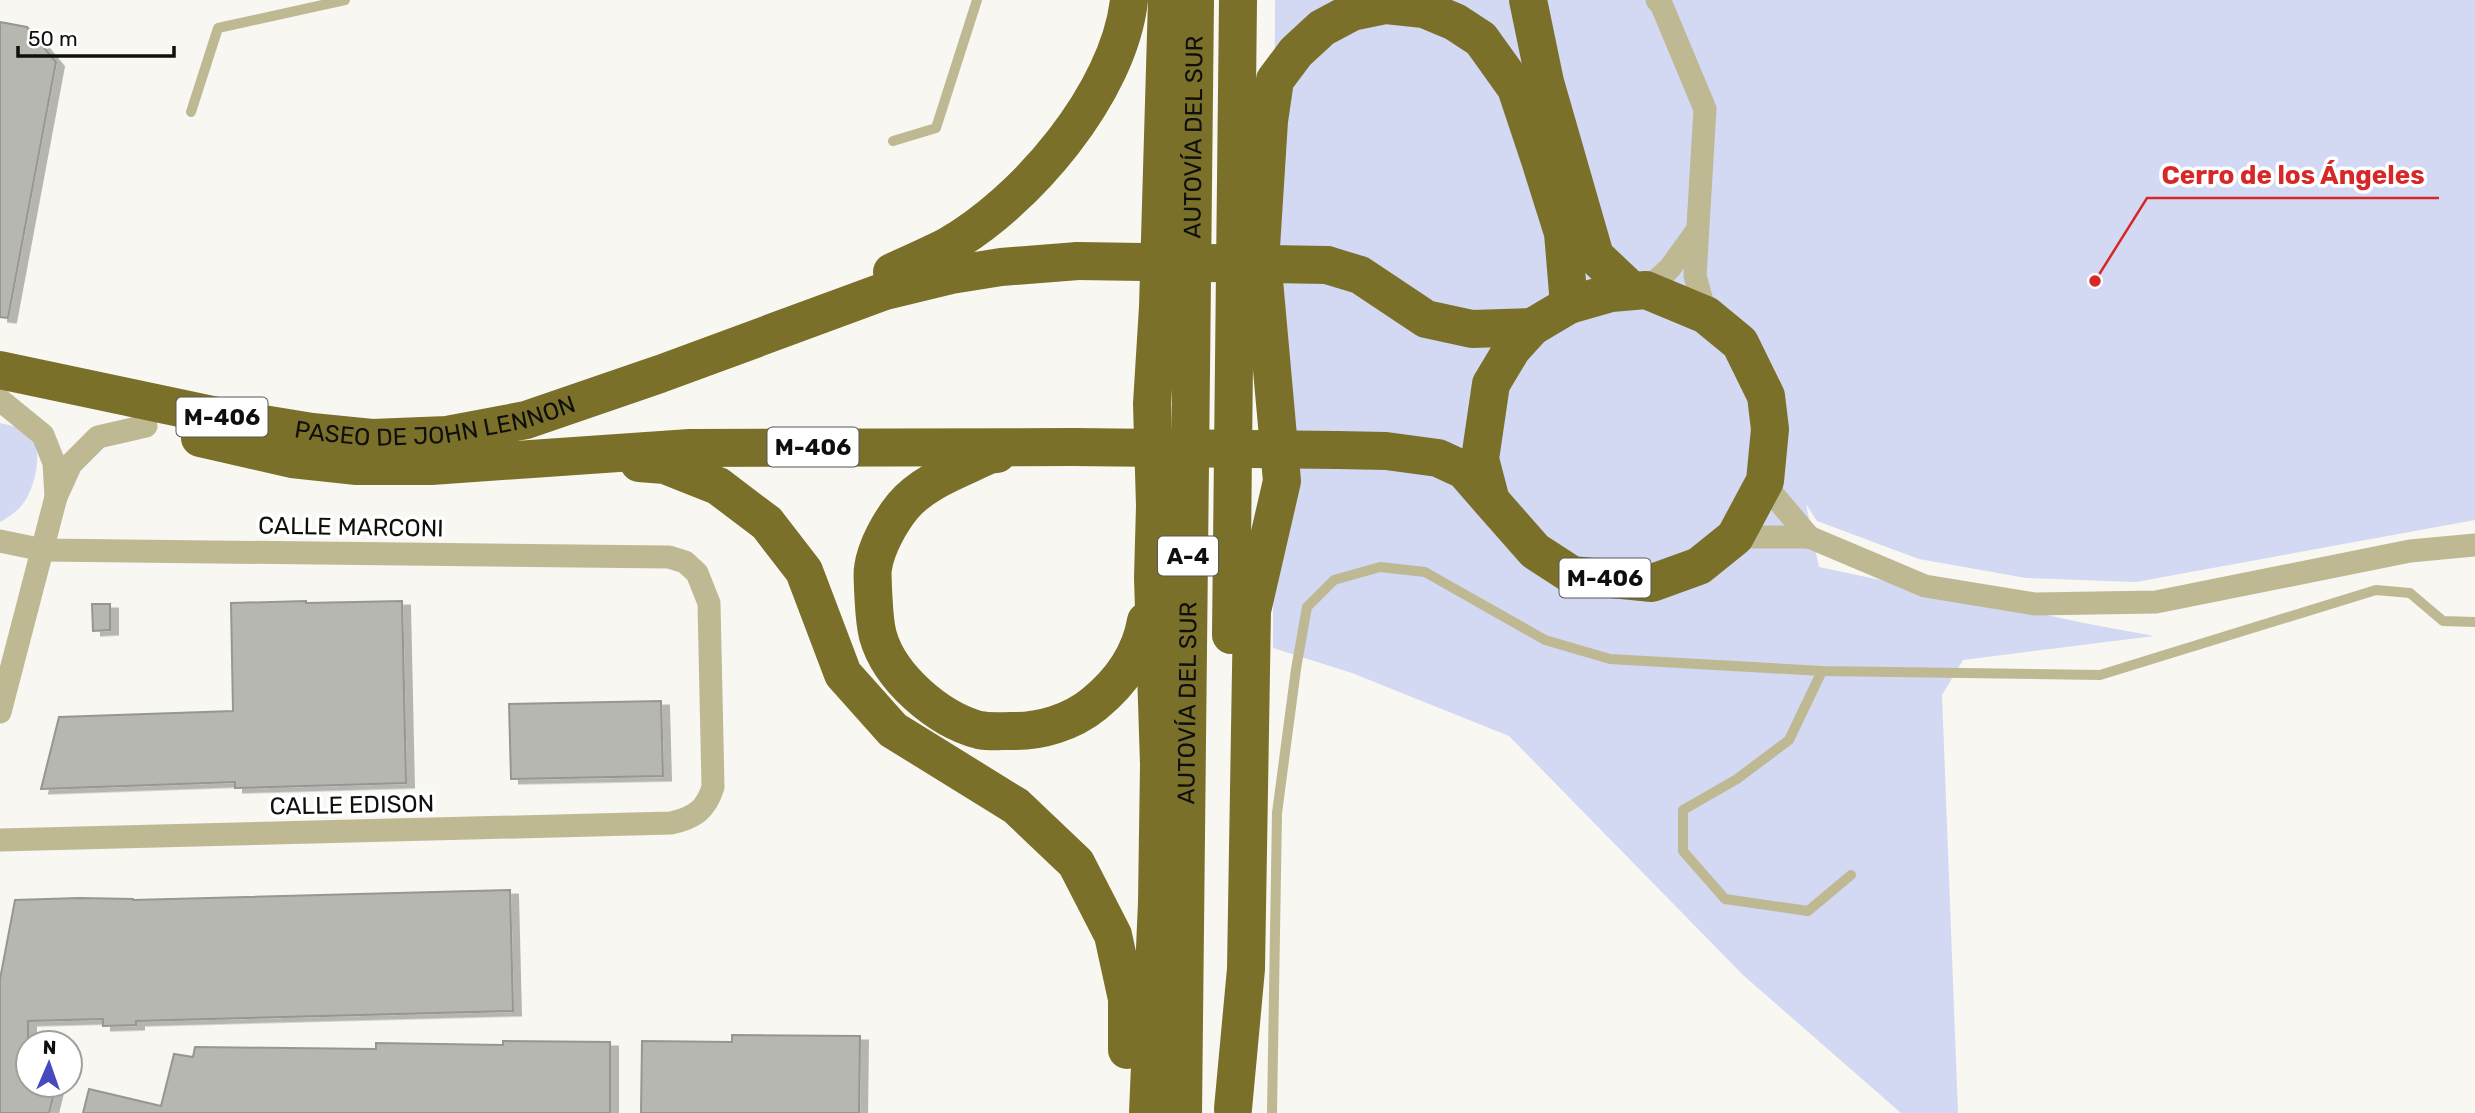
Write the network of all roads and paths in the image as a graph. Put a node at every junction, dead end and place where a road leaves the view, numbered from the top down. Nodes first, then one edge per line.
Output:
1 (345, 0) edge
2 (978, 0) edge
3 (1129, 0) edge
4 (1167, 0) edge
5 (1195, 0) edge
6 (1238, 0) edge
7 (1528, 0) edge
8 (1657, 0) edge
9 (191, 111) dead end
10 (893, 141) dead end
11 (1696, 232) junction
12 (1639, 290) junction
13 (1569, 305) junction
14 (1706, 315) junction
15 (1532, 327) junction
16 (0, 370) edge
17 (660, 374) junction
18 (0, 393) edge
19 (0, 400) edge
20 (146, 426) junction
21 (1073, 447) junction
22 (553, 456) junction
23 (1765, 481) junction
24 (56, 497) junction
25 (1491, 501) junction
26 (1735, 537) junction
27 (1809, 537) junction
28 (0, 541) edge
29 (2475, 545) edge
30 (43, 550) junction
31 (1153, 578) junction
32 (2475, 622) edge
33 (1822, 671) junction
34 (0, 712) edge
35 (702, 811) joint
36 (0, 841) edge
37 (1851, 875) dead end
38 (1233, 1111) edge
39 (1128, 1113) edge
40 (1148, 1113) edge
41 (1183, 1113) edge
42 (1272, 1113) edge

1 - 9 lane
2 - 10 lane
3 - 17 highway
4 - 31 highway
5 - 41 highway, AUTOVÍA DEL SUR / A-4
6 - 38 highway, AUTOVÍA DEL SUR / A-4
7 - 12 highway
8 - 11 street
11 - 12 street
11 - 14 street
12 - 13 highway, M-406
12 - 14 highway, M-406
13 - 15 highway, M-406
13 - 38 highway
14 - 23 highway, M-406
15 - 17 highway, M-406, bridge
15 - 25 highway, M-406
16 - 17 highway, PASEO DE JOHN LENNON / M-406
18 - 20 highway, PASEO DE JOHN LENNON / M-406
19 - 24 street
20 - 22 highway, PASEO DE JOHN LENNON / M-406
20 - 24 street
21 - 22 highway, M-406
21 - 25 highway, M-406, bridge
21 - 31 highway
22 - 39 highway
23 - 26 highway, M-406
23 - 27 street
24 - 30 street
25 - 26 highway, M-406
26 - 27 street
27 - 29 street
28 - 30 street, CALLE MARCONI
30 - 34 street
30 - 35 street, CALLE MARCONI
31 - 40 highway
32 - 33 lane
33 - 37 lane
33 - 42 lane
35 - 36 street, CALLE EDISON

